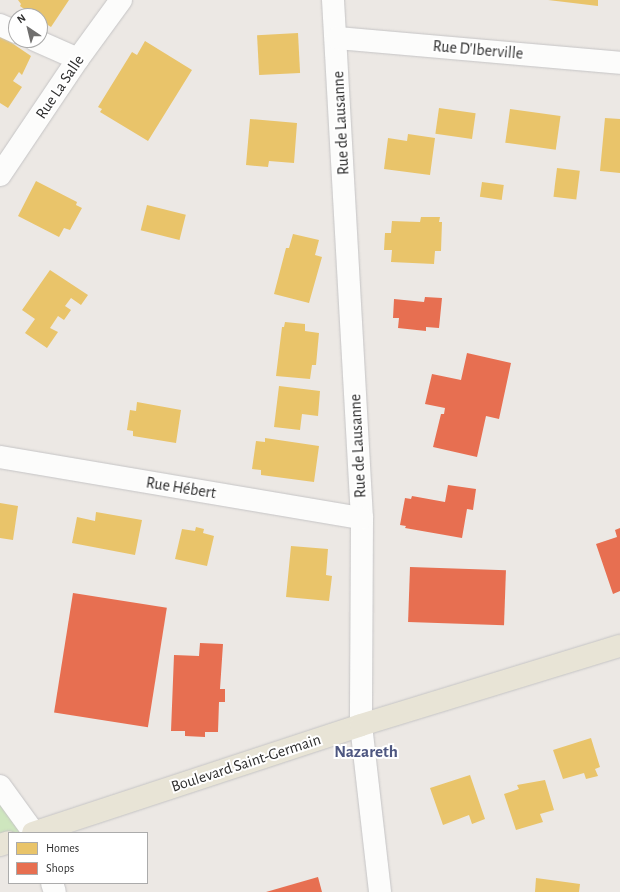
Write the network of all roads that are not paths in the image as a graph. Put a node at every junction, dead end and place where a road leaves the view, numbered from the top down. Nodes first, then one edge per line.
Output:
1 (122, 0) edge
2 (333, 0) edge
3 (337, 38) junction
4 (48, 46) edge
5 (78, 59) junction
6 (620, 63) edge
7 (0, 175) edge
8 (0, 458) edge
9 (362, 518) junction
10 (620, 646) edge
11 (361, 725) junction
12 (0, 786) edge
13 (33, 832) edge
14 (37, 832) edge
15 (380, 892) edge

1 - 5 street, Rue La Salle
2 - 3 street, Rue de Lausanne
3 - 6 street, Rue D'Iberville
3 - 9 street, Rue de Lausanne
4 - 5 street
5 - 7 street, Rue La Salle
8 - 9 street, Rue Hébert
9 - 11 street, Rue de Lausanne
10 - 11 main road, Boulevard Saint-Germain
11 - 14 main road, Boulevard Saint-Germain
11 - 15 street, Rue de Lausanne
12 - 13 street

